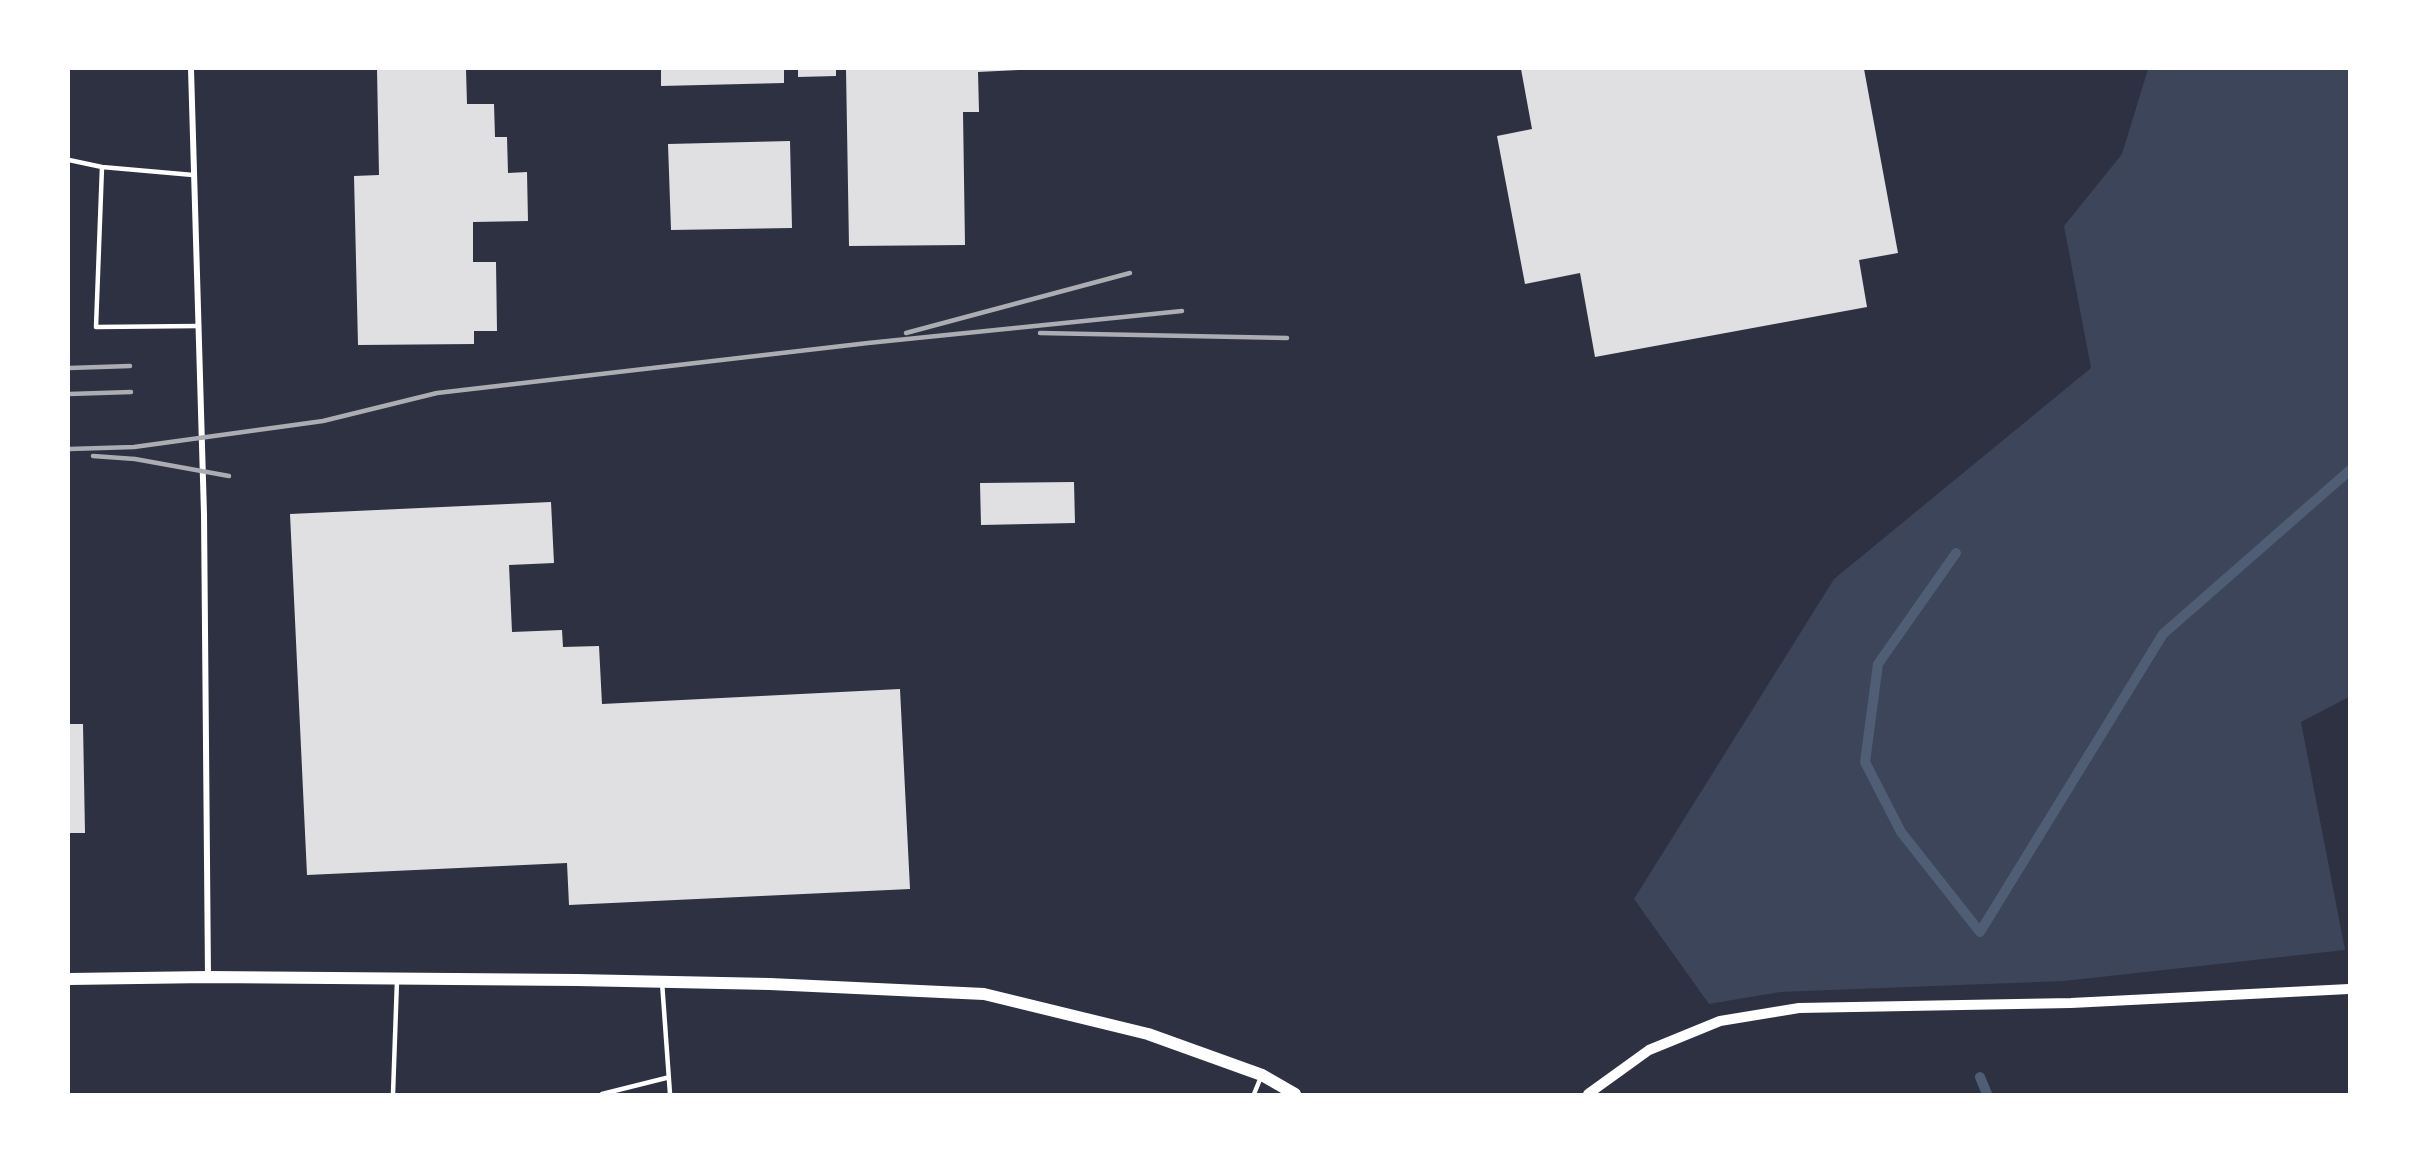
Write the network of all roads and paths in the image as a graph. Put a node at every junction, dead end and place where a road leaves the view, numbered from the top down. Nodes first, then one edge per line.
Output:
1 (191, 69) edge
2 (69, 160) edge
3 (102, 167) junction
4 (193, 175) junction
5 (199, 326) junction
6 (208, 977) junction
7 (69, 979) edge
8 (398, 979) junction
9 (662, 982) junction
10 (2349, 989) edge
11 (1262, 1075) junction
12 (666, 1078) junction
13 (393, 1094) edge
14 (602, 1094) edge
15 (670, 1094) edge
16 (1254, 1094) edge
17 (1295, 1094) edge
18 (1588, 1094) edge

1 - 4 street
2 - 3 lane
3 - 4 lane
3 - 5 lane
4 - 5 street
5 - 6 street
6 - 7 main road
6 - 8 main road
8 - 9 main road
8 - 13 lane
9 - 11 main road
9 - 12 lane
10 - 18 street
11 - 16 lane
11 - 17 main road
12 - 14 lane
12 - 15 lane

